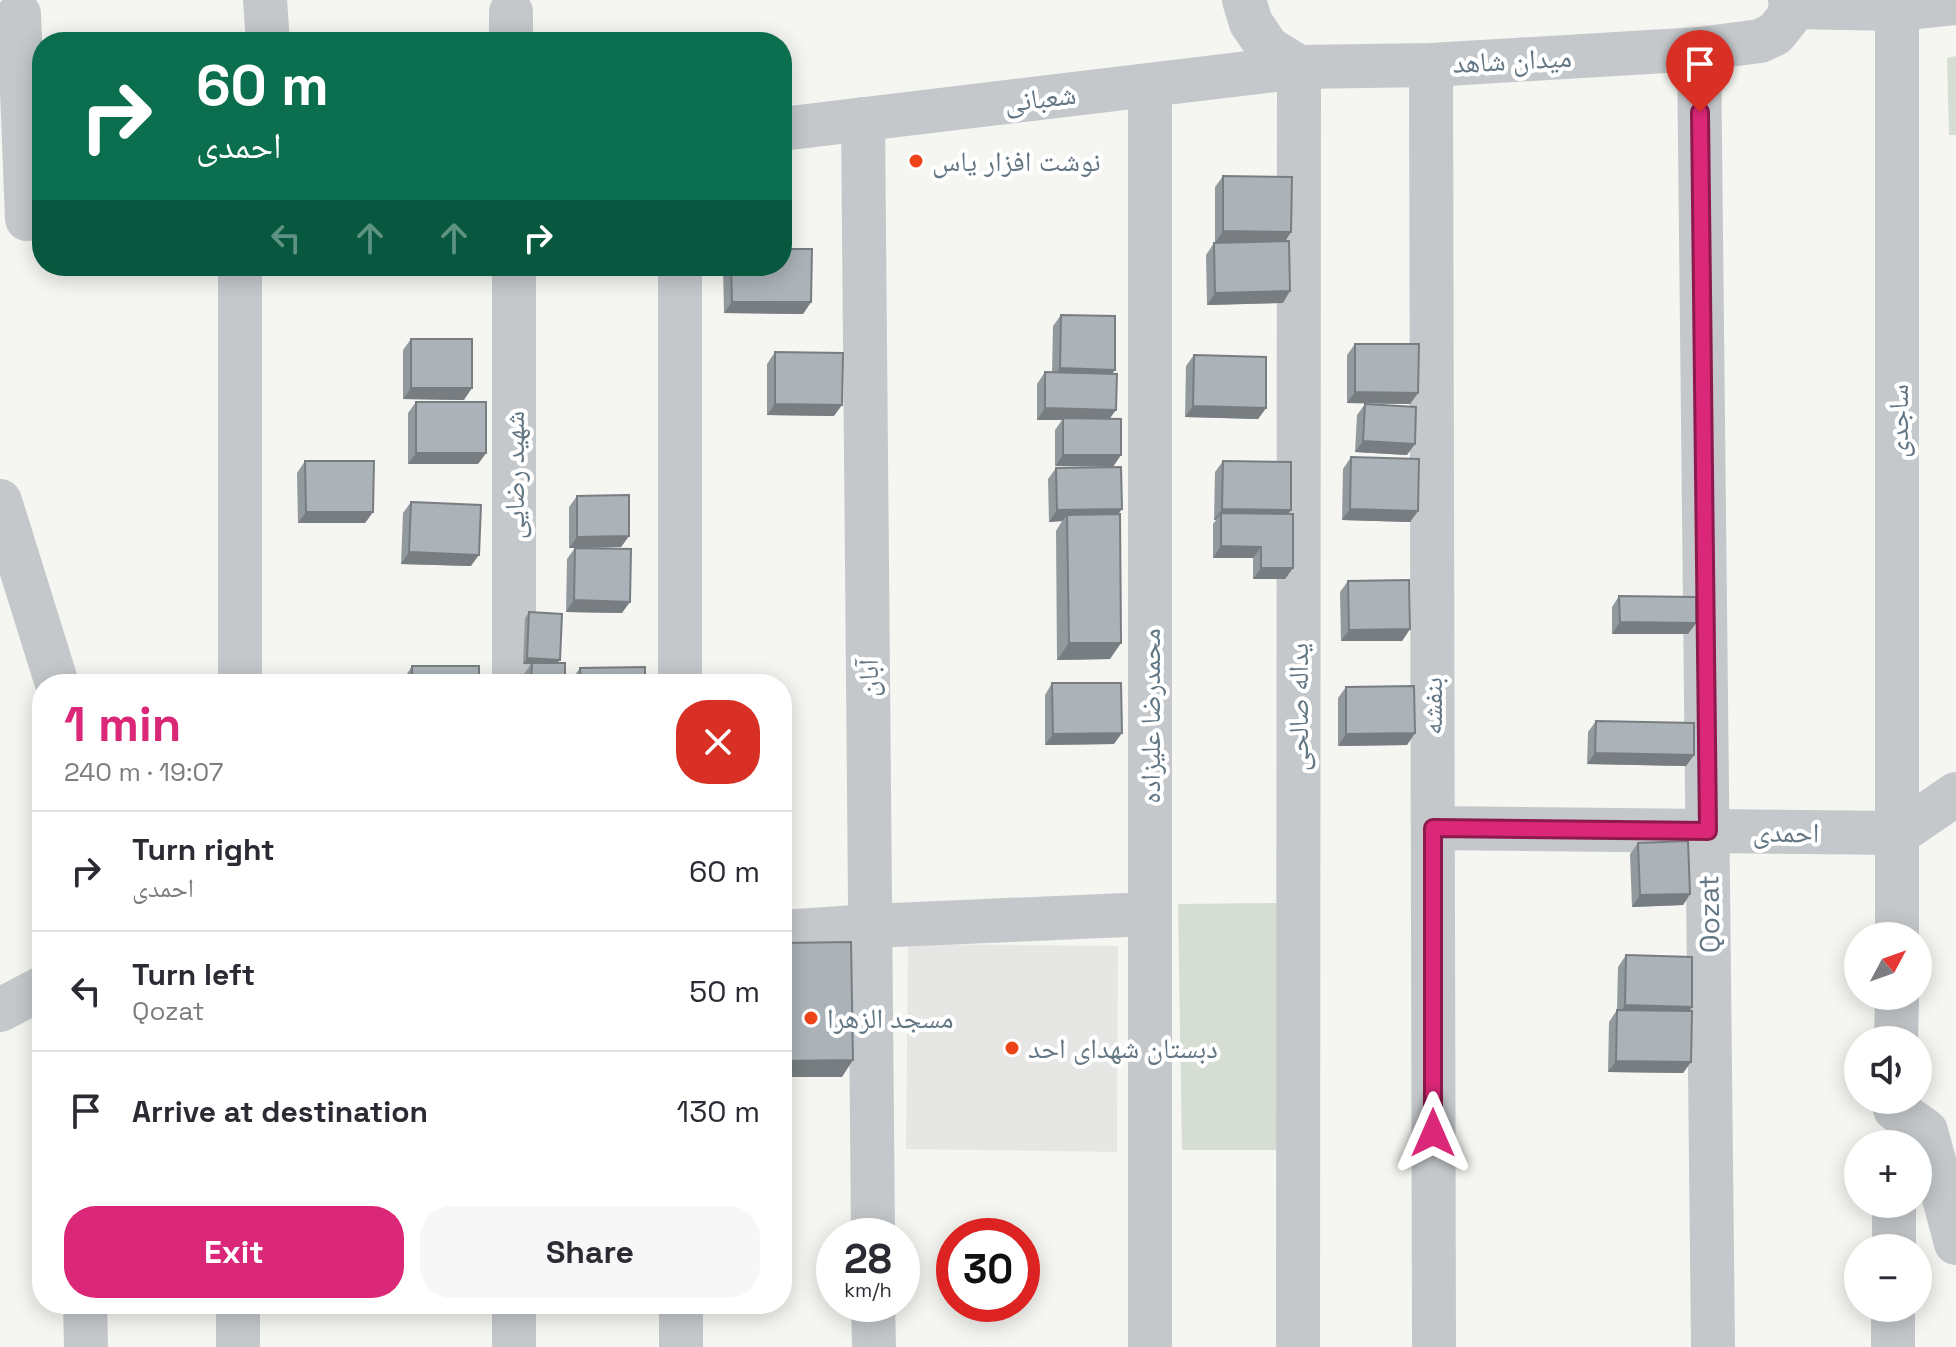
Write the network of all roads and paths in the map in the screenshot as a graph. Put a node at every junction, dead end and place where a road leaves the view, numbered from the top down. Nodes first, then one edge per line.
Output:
1 (265, 0) edge
2 (1244, 0) edge
3 (1791, 3) edge
4 (1956, 3) edge
5 (1897, 9) junction
6 (19, 14) dead end
7 (267, 32) edge
8 (1699, 49) junction
9 (1431, 65) junction
10 (1299, 67) junction
11 (1150, 85) junction
12 (863, 119) junction
13 (792, 128) edge
14 (23, 220) edge
15 (240, 276) edge
16 (514, 276) edge
17 (680, 276) edge
18 (0, 501) edge
19 (54, 674) edge
20 (240, 674) edge
21 (514, 674) edge
22 (680, 674) edge
23 (1956, 794) edge
24 (1433, 828) junction
25 (1708, 831) junction
26 (1899, 833) junction
27 (1149, 914) junction
28 (1897, 922) edge
29 (870, 926) junction
30 (792, 931) edge
31 (32, 993) edge
32 (0, 1010) edge
33 (1895, 1118) edge
34 (873, 1218) edge
35 (1956, 1243) edge
36 (85, 1314) edge
37 (238, 1314) edge
38 (514, 1314) edge
39 (681, 1314) edge
40 (873, 1322) edge
41 (1893, 1322) edge
42 (86, 1347) edge
43 (238, 1347) edge
44 (514, 1347) edge
45 (681, 1347) edge
46 (874, 1347) edge
47 (1150, 1347) edge
48 (1298, 1347) edge
49 (1434, 1347) edge
50 (1713, 1347) edge
51 (1893, 1347) edge

1 - 7 street
2 - 10 street
3 - 5 street
3 - 8 street, میدان شاهد
4 - 5 street
5 - 26 street, ساجدی
6 - 14 street
8 - 9 street, میدان شاهد
8 - 25 street, Qozat
9 - 10 street, میدان شاهد
9 - 24 street, بنفشه
10 - 11 street, شعبانی
10 - 48 street, یداله صالحی
11 - 12 street, شعبانی
11 - 27 street, محمدرضا علیزاده
12 - 13 street, شعبانی
12 - 29 street, آبان
15 - 20 street
16 - 21 street, شهید رضایی
17 - 22 street
18 - 19 street
23 - 26 street
24 - 25 street, احمدی
24 - 49 street, بنفشه
25 - 26 street, احمدی
25 - 50 street, Qozat
26 - 28 street, ساجدی
27 - 29 street
27 - 47 street, محمدرضا علیزاده
29 - 30 street
29 - 34 street, آبان
31 - 32 street
33 - 35 street
36 - 42 street
37 - 43 street
38 - 44 street
39 - 45 street
40 - 46 street
41 - 51 street

